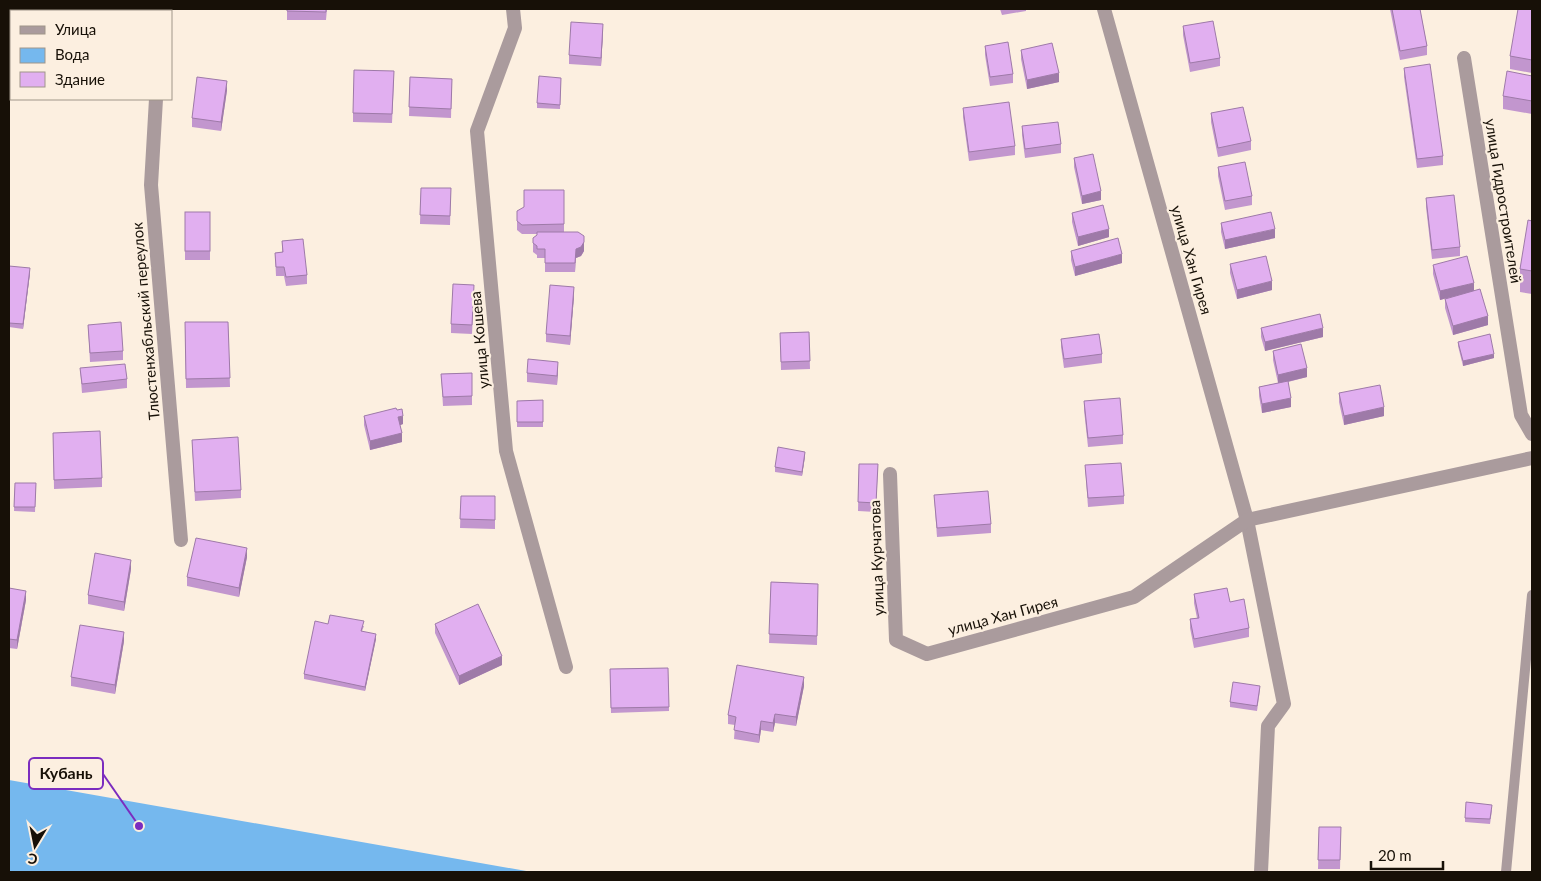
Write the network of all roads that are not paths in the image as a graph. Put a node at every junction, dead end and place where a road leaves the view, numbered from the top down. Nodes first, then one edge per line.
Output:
1 (513, 9) edge
2 (1104, 9) edge
3 (1464, 58) dead end
4 (156, 100) edge
5 (1532, 434) edge
6 (1532, 458) edge
7 (890, 474) dead end
8 (1247, 520) junction
9 (181, 540) dead end
10 (1532, 595) edge
11 (896, 640) joint
12 (566, 667) dead end
13 (1261, 872) edge
14 (1506, 872) edge

1 - 12 street, улица Кошева
2 - 8 street, улица Хан Гирея
3 - 5 street, улица Гидростроителей
4 - 9 street, Тлюстенхабльский переулок
6 - 8 street, улица Хан Гирея
7 - 11 street, улица Курчатова
8 - 11 street, улица Хан Гирея
8 - 13 street, улица Хан Гирея
10 - 14 lane

